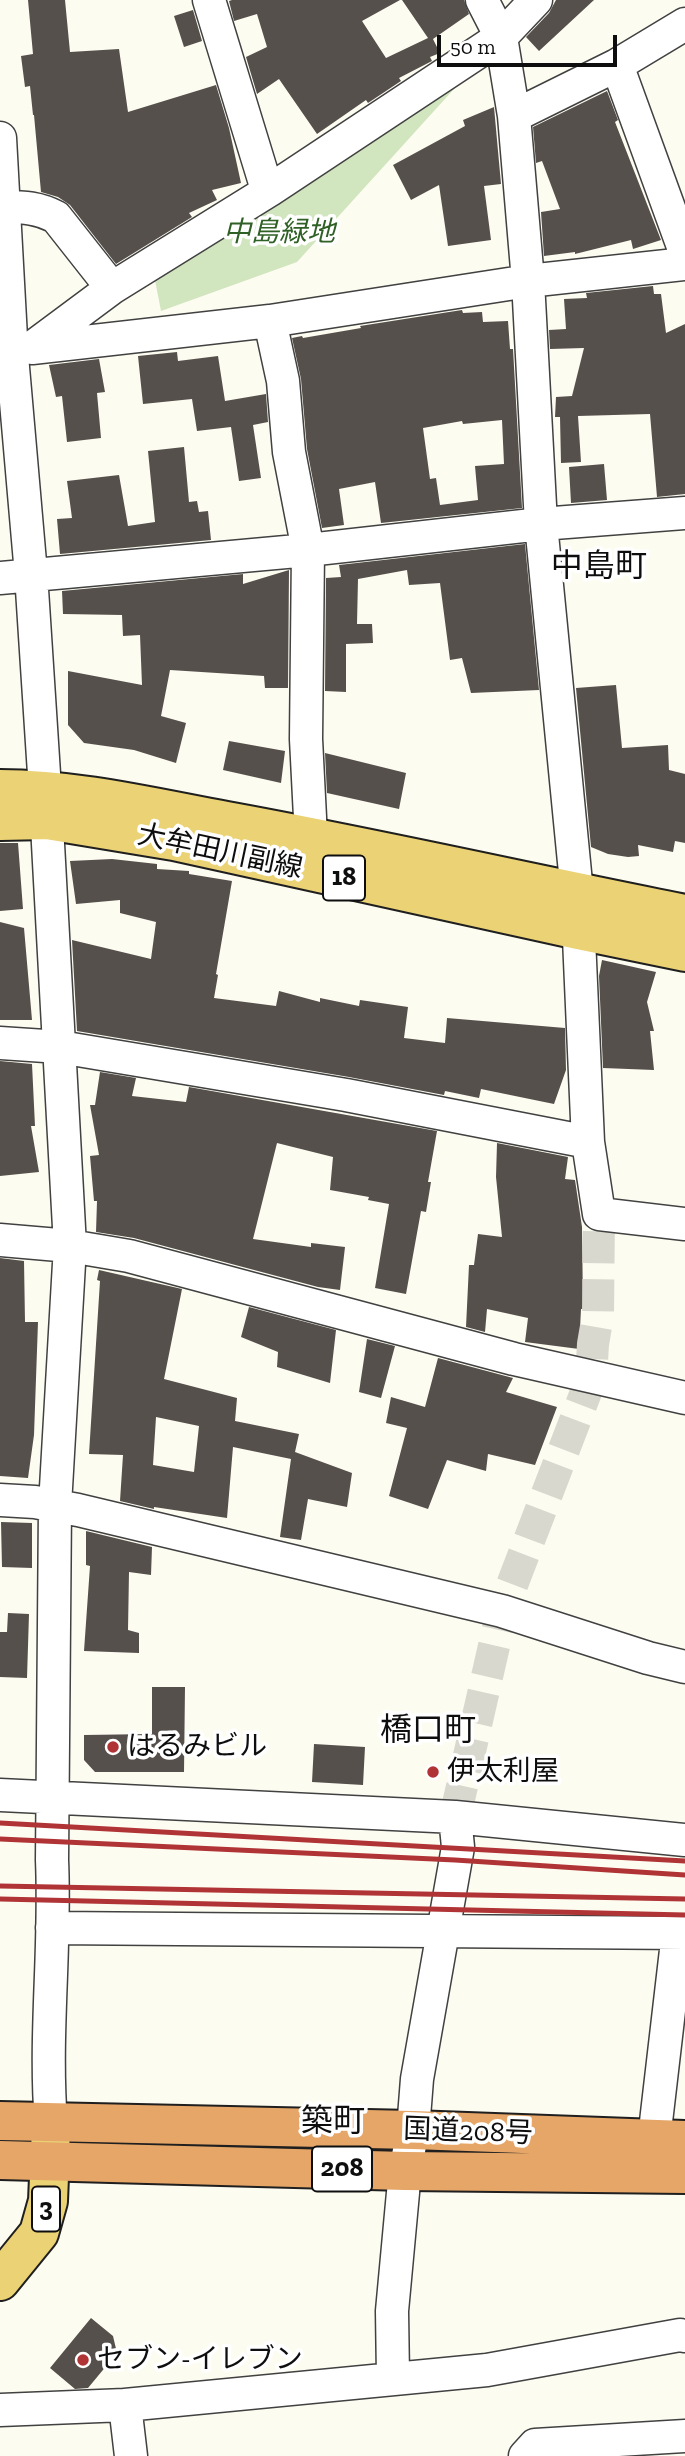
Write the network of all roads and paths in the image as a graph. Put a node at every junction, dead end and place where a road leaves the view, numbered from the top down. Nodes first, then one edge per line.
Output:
1 (209, 0) edge
2 (482, 0) edge
3 (536, 0) edge
4 (685, 24) edge
5 (500, 37) junction
6 (617, 65) junction
7 (514, 116) junction
8 (0, 138) edge
9 (270, 190) junction
10 (5, 207) junction
11 (685, 252) edge
12 (685, 264) edge
13 (528, 282) junction
14 (113, 288) junction
15 (270, 321) junction
16 (15, 354) edge
17 (685, 513) edge
18 (541, 524) junction
19 (308, 550) junction
20 (15, 576) edge
21 (0, 789) edge
22 (46, 805) junction
23 (0, 821) edge
24 (311, 837) junction
25 (577, 893) junction
26 (685, 914) edge
27 (578, 930) junction
28 (685, 952) edge
29 (0, 1043) edge
30 (60, 1047) junction
31 (588, 1142) junction
32 (685, 1224) edge
33 (0, 1240) edge
34 (70, 1246) junction
35 (685, 1398) edge
36 (0, 1500) edge
37 (55, 1506) junction
38 (685, 1667) edge
39 (0, 1795) edge
40 (54, 1798) junction
41 (455, 1817) junction
42 (685, 1840) edge
43 (52, 1928) junction
44 (442, 1933) junction
45 (682, 1933) edge
46 (0, 2121) edge
47 (51, 2123) junction
48 (413, 2130) junction
49 (669, 2139) edge
50 (0, 2160) edge
51 (51, 2161) junction
52 (405, 2171) junction
53 (685, 2174) edge
54 (0, 2281) edge
55 (683, 2332) edge
56 (393, 2378) junction
57 (125, 2404) junction
58 (0, 2410) edge
59 (685, 2435) edge
60 (131, 2456) edge
61 (525, 2456) edge

1 - 9 street
2 - 5 street
3 - 5 street
4 - 6 street
5 - 7 street
5 - 9 street
6 - 7 street
6 - 11 street
7 - 13 street
8 - 10 street
9 - 14 street
10 - 14 street
10 - 16 street
12 - 13 street
13 - 15 street
13 - 18 street
14 - 16 street
15 - 16 street
15 - 19 street
16 - 20 street
17 - 18 street
18 - 19 street
18 - 25 street
19 - 20 street
19 - 24 street
20 - 22 street
21 - 22 main road, 大牟田川副線 / 18
22 - 23 main road, 大牟田川副線 / 18
22 - 24 main road, 大牟田川副線 / 18
22 - 27 main road, 大牟田川副線 / 18
22 - 30 street
24 - 25 main road, 大牟田川副線 / 18
25 - 26 main road, 大牟田川副線 / 18
25 - 27 street
27 - 28 main road, 大牟田川副線 / 18
27 - 31 street
29 - 30 street
30 - 31 street
30 - 34 street
31 - 32 street
33 - 34 street
34 - 35 street
34 - 37 street
36 - 37 street
37 - 38 street
37 - 40 street
39 - 40 street
40 - 41 street
40 - 43 street
41 - 42 street
41 - 44 street
43 - 44 street
43 - 47 street
44 - 45 street
44 - 48 street
45 - 49 street
46 - 47 highway, 国道208号 / 208
47 - 48 highway, 国道208号 / 208
47 - 51 main road, 3
48 - 49 highway, 国道208号 / 208
48 - 52 street
50 - 51 highway, 国道208号 / 208
51 - 52 highway, 国道208号 / 208
51 - 54 main road, 3
52 - 53 highway, 国道208号 / 208
52 - 56 street
55 - 56 street
56 - 57 street
57 - 58 street
57 - 60 street
59 - 61 street

